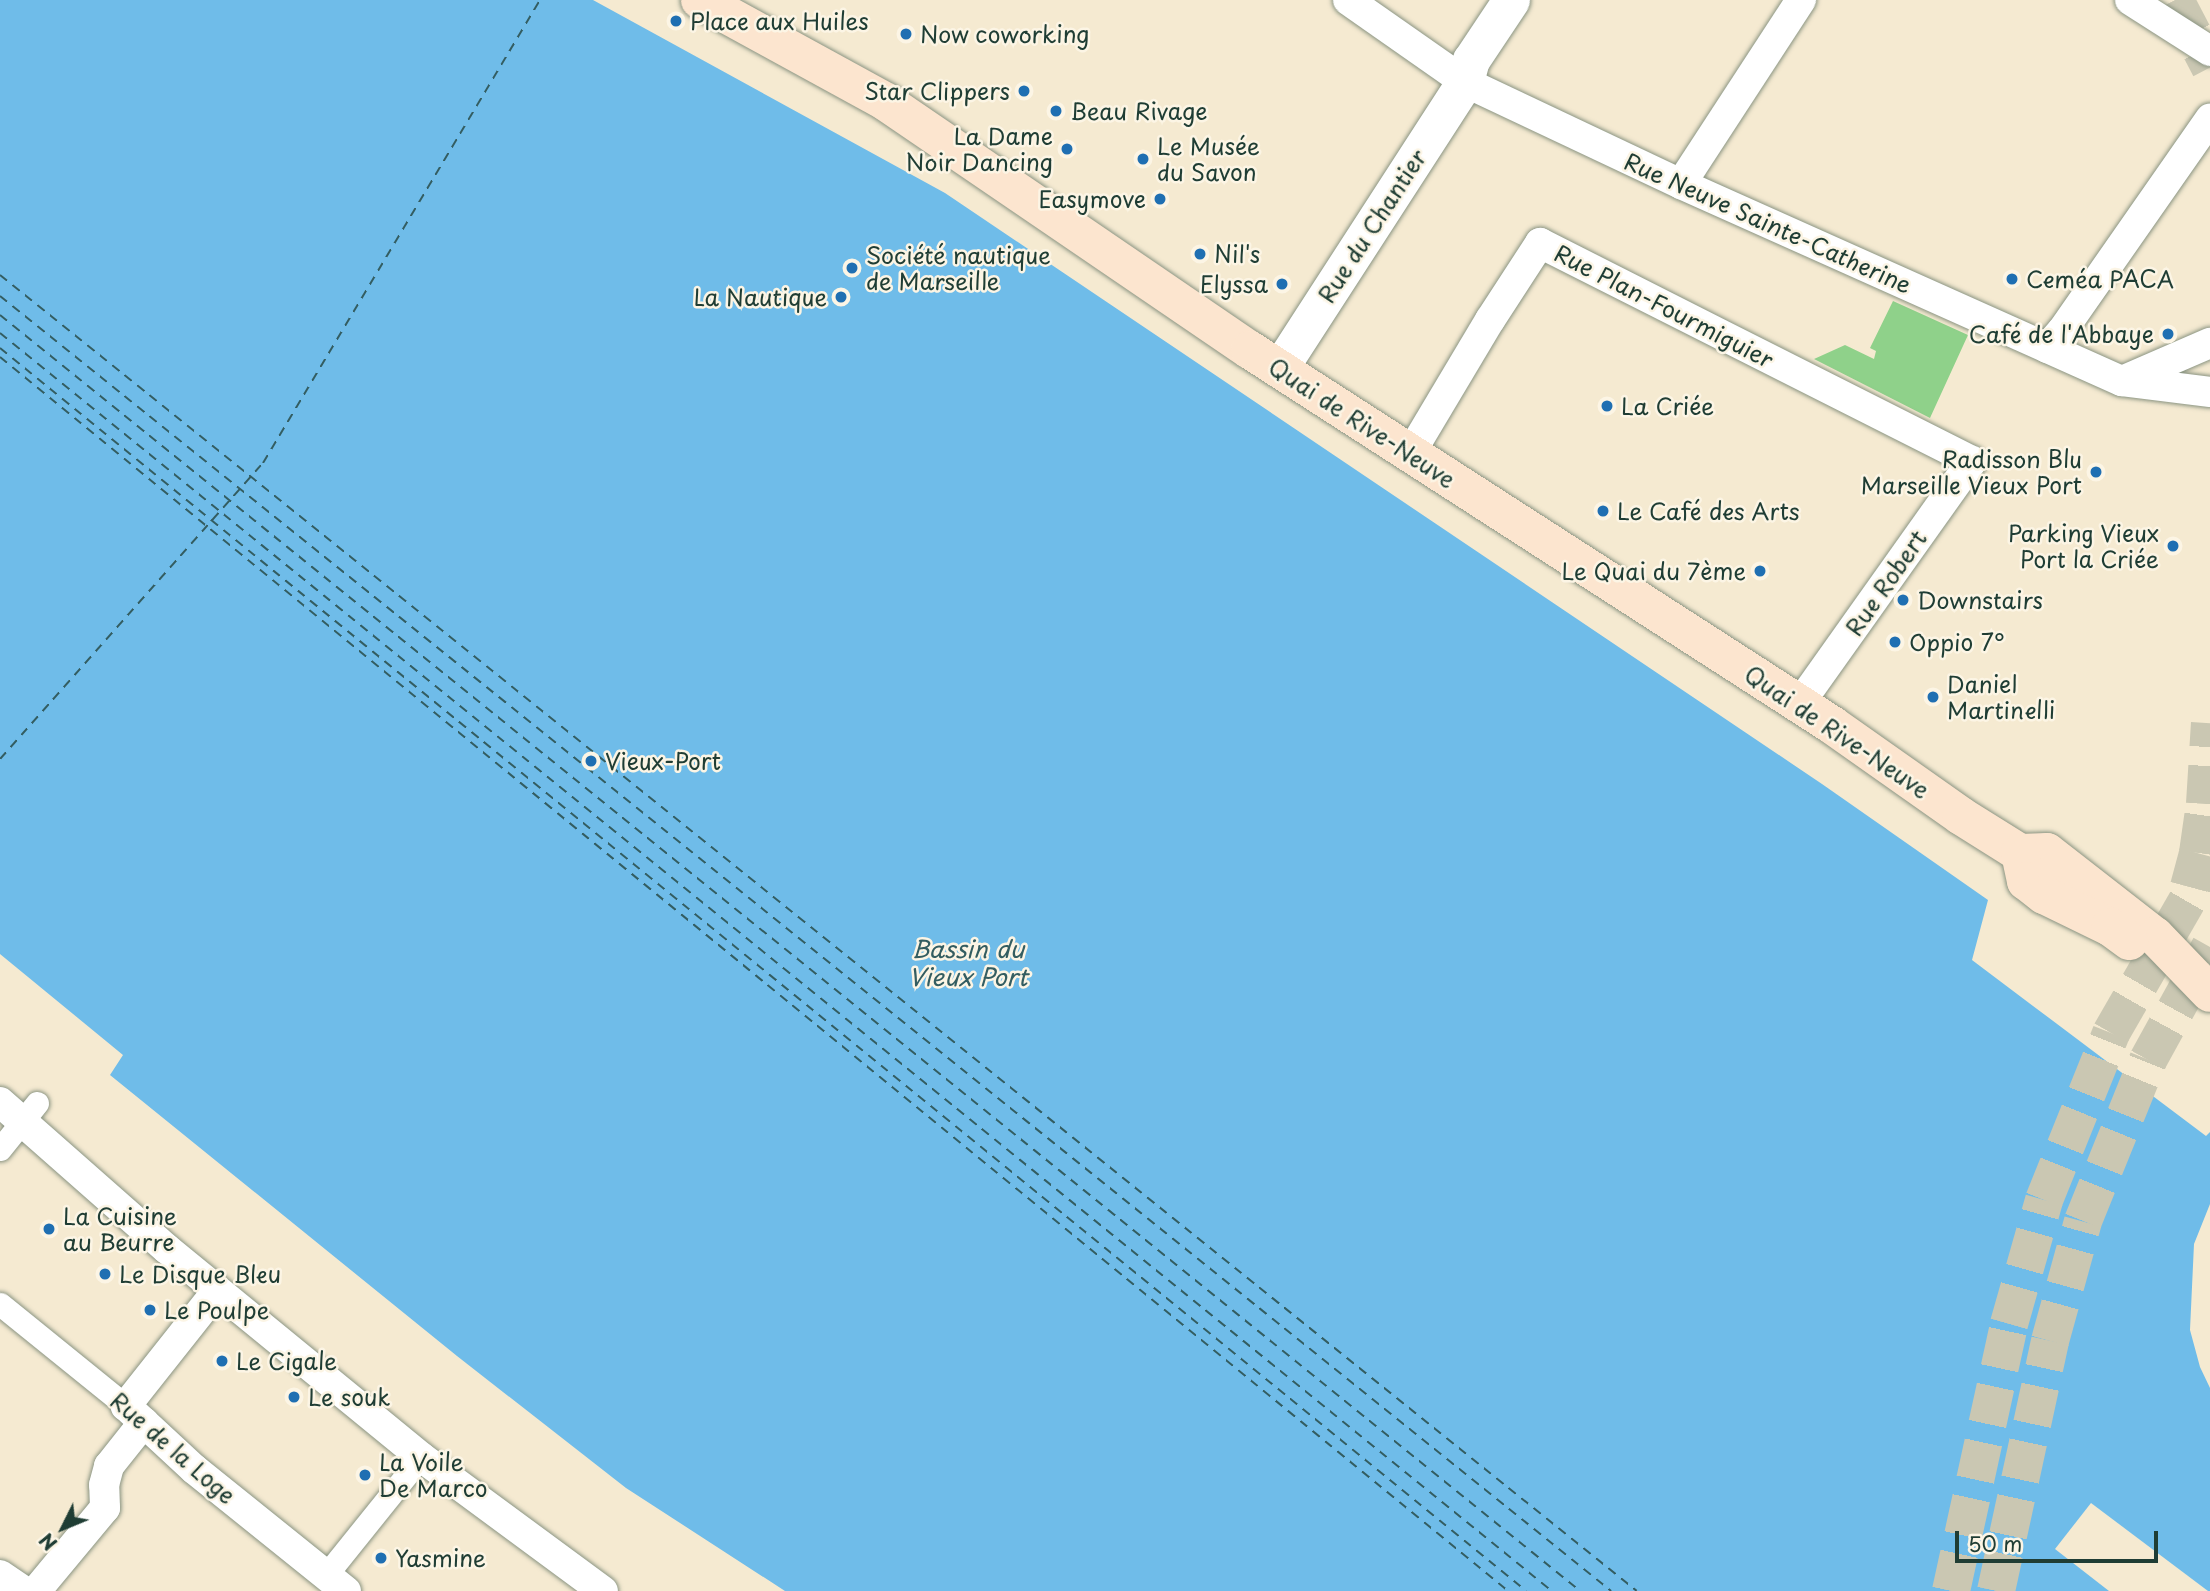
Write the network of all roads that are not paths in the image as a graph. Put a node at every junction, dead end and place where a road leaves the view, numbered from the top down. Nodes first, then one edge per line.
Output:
1 (700, 0) edge
2 (1348, 0) edge
3 (1510, 0) edge
4 (1801, 0) edge
5 (2130, 0) edge
6 (2210, 51) edge
7 (1465, 82) junction
8 (2210, 119) edge
9 (1681, 184) junction
10 (2210, 343) edge
11 (2047, 348) junction
12 (1279, 369) junction
13 (2122, 382) junction
14 (2210, 392) edge
15 (1410, 454) junction
16 (1972, 461) joint
17 (1799, 704) junction
18 (2210, 993) edge
19 (0, 1102) edge
20 (30, 1112) junction
21 (0, 1149) edge
22 (218, 1291) junction
23 (0, 1304) edge
24 (135, 1414) junction
25 (421, 1457) junction
26 (0, 1575) edge
27 (336, 1583) edge
28 (24, 1591) edge
29 (36, 1591) edge
30 (603, 1591) edge

1 - 12 main road, Quai de Rive-Neuve
2 - 7 street, Rue Neuve Sainte-Catherine
3 - 7 street, Rue du Chantier
4 - 9 street
5 - 6 street
7 - 9 street, Rue Neuve Sainte-Catherine
7 - 12 street, Rue du Chantier
8 - 11 street
9 - 11 street, Rue Neuve Sainte-Catherine
10 - 13 street
11 - 13 street, Rue Neuve Sainte-Catherine
12 - 15 main road, Quai de Rive-Neuve
13 - 14 street, Rue Neuve Sainte-Catherine
15 - 16 street, Rue Plan-Fourmiguier
15 - 17 main road, Quai de Rive-Neuve
16 - 17 street, Rue Robert
17 - 18 main road, Quai de Rive-Neuve
19 - 20 street
20 - 21 street
20 - 22 street
22 - 24 street
22 - 25 street
23 - 24 street, Rue de la Loge
24 - 27 street, Rue de la Loge
24 - 29 street
25 - 27 street
25 - 30 street
26 - 28 street

